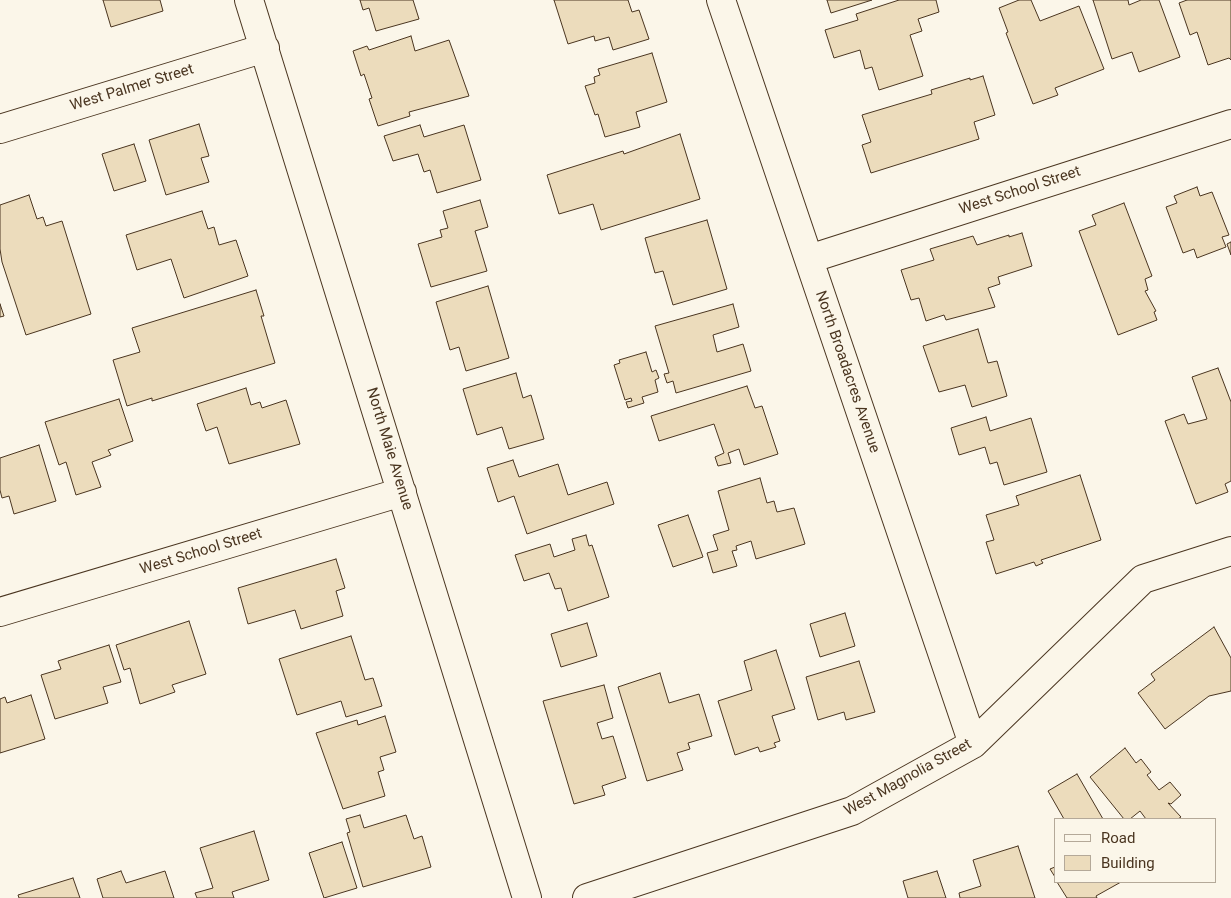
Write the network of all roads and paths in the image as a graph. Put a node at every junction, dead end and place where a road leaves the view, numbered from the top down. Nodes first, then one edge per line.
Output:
1 (250, 0) edge
2 (721, 0) edge
3 (265, 48) junction
4 (1231, 124) edge
5 (0, 129) edge
6 (809, 259) junction
7 (402, 492) junction
8 (1231, 551) edge
9 (0, 612) edge
10 (973, 744) junction
11 (527, 898) edge
12 (588, 898) edge

1 - 3 street, North Maie Avenue
2 - 6 street, North Broadacres Avenue
3 - 5 street, West Palmer Street
3 - 7 street, North Maie Avenue
4 - 6 street, West School Street
6 - 10 street, North Broadacres Avenue
7 - 9 street, West School Street
7 - 11 street, North Maie Avenue
8 - 10 street, West Magnolia Street
10 - 12 street, West Magnolia Street

